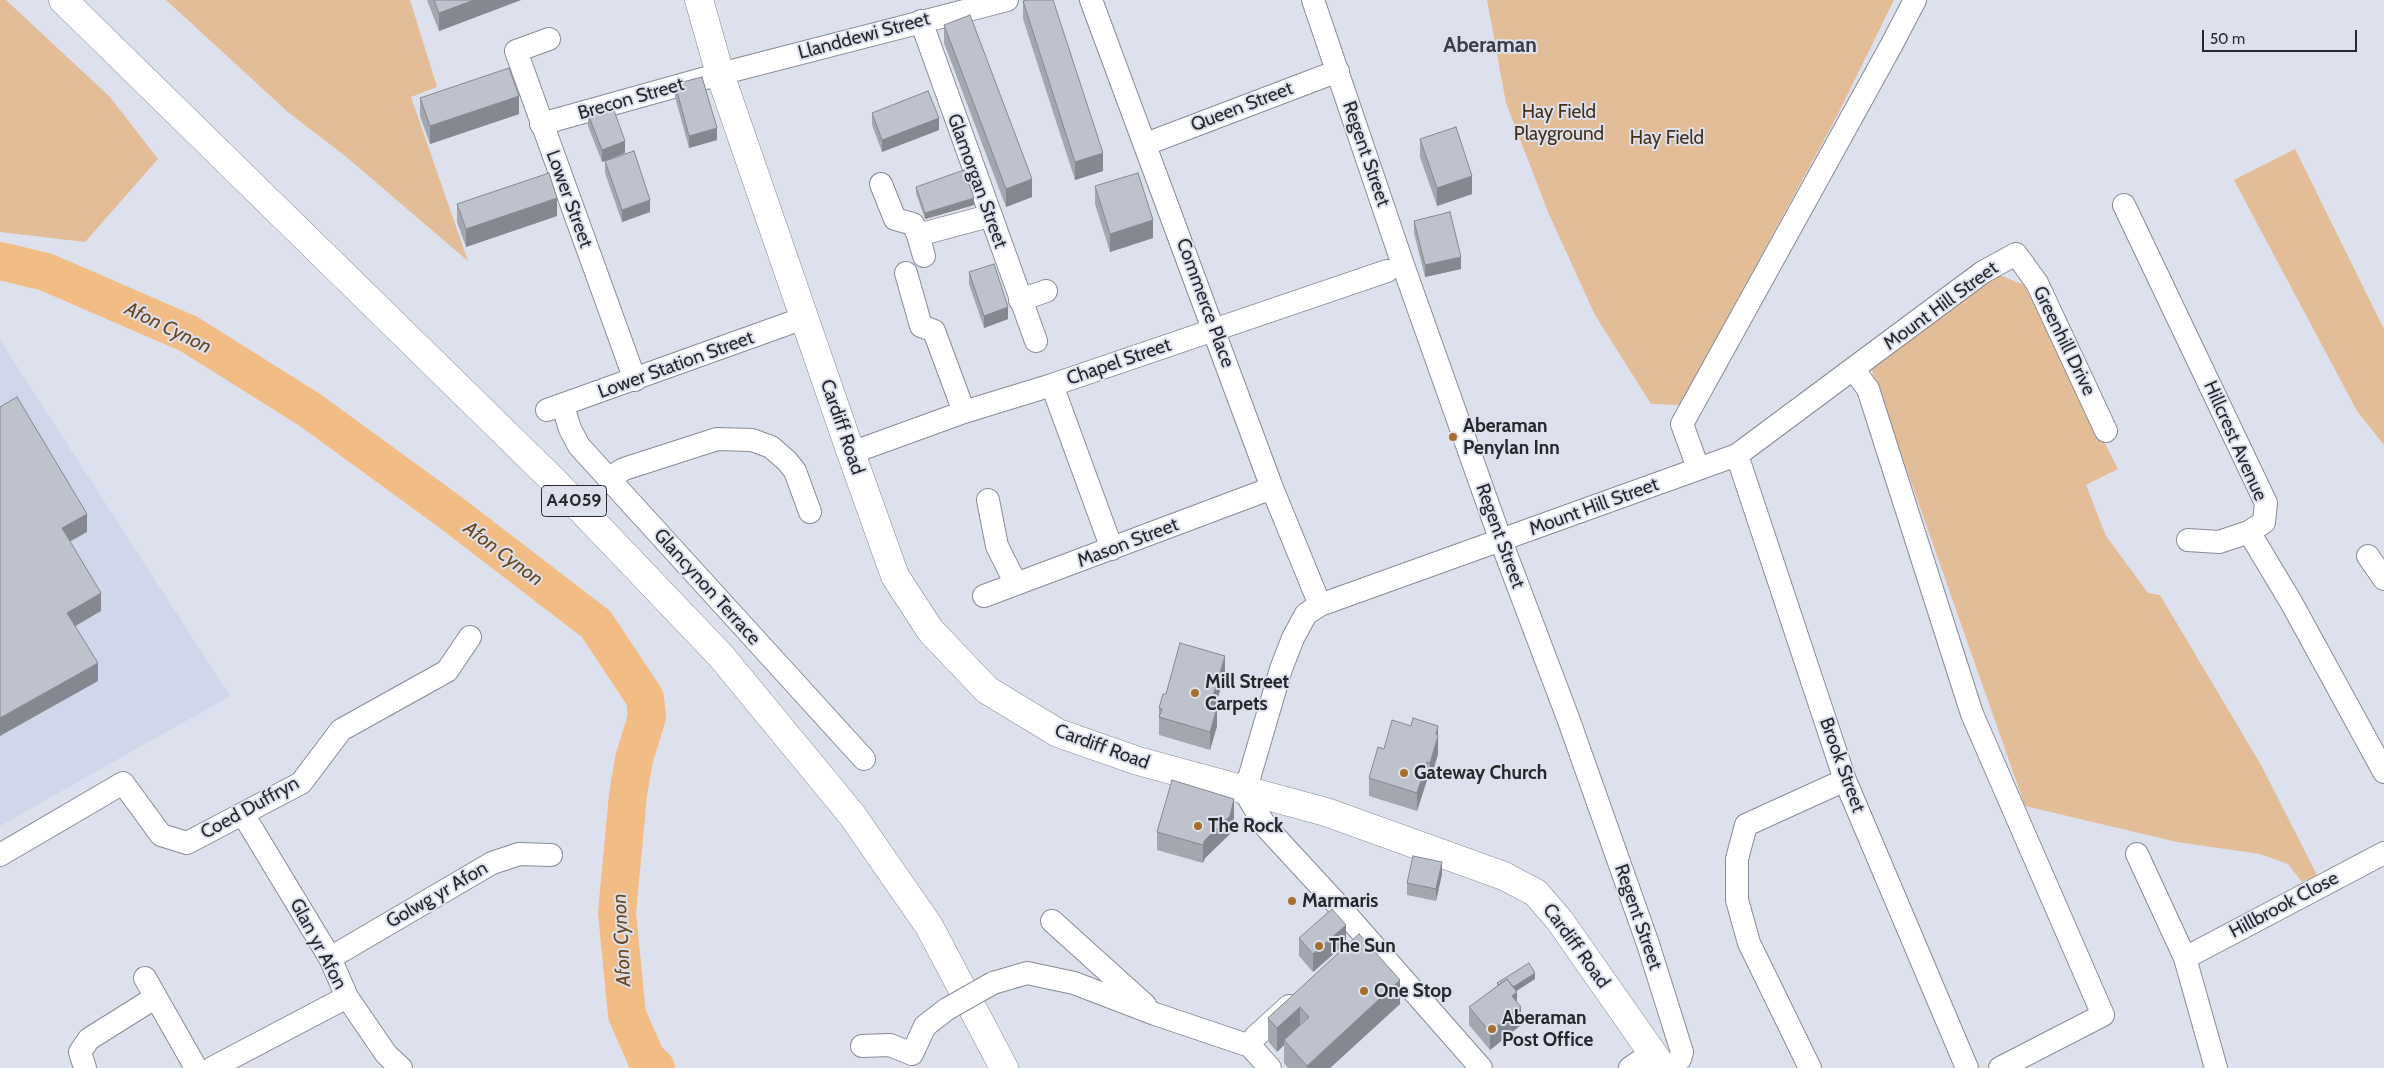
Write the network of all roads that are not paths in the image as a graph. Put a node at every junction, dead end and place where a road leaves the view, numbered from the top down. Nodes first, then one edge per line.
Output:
1 (63, 0) edge
2 (699, 0) edge
3 (1007, 0) edge
4 (1091, 0) edge
5 (1313, 0) edge
6 (1915, 0) edge
7 (942, 8) edge
8 (921, 22) junction
9 (549, 38) dead end
10 (1338, 71) junction
11 (720, 74) junction
12 (541, 124) junction
13 (1146, 144) junction
14 (881, 184) dead end
15 (2124, 205) dead end
16 (989, 216) junction
17 (918, 235) junction
18 (2016, 254) joint
19 (924, 256) dead end
20 (1387, 271) dead end
21 (906, 273) dead end
22 (1046, 290) dead end
23 (1020, 300) junction
24 (804, 318) junction
25 (1215, 330) junction
26 (1036, 341) dead end
27 (1854, 370) junction
28 (635, 380) junction
29 (1052, 385) junction
30 (555, 408) joint
31 (964, 412) junction
32 (2106, 431) dead end
33 (850, 453) junction
34 (1737, 455) junction
35 (1698, 468) junction
36 (608, 478) junction
37 (1272, 488) junction
38 (988, 500) dead end
39 (810, 512) dead end
40 (2249, 532) junction
41 (2188, 540) dead end
42 (1502, 541) junction
43 (1112, 550) junction
44 (2368, 556) dead end
45 (2384, 579) edge
46 (1016, 584) junction
47 (984, 596) dead end
48 (1320, 605) junction
49 (470, 637) dead end
50 (864, 759) dead end
51 (2384, 772) edge
52 (1845, 780) junction
53 (1245, 792) junction
54 (243, 814) junction
55 (2384, 852) edge
56 (2137, 854) dead end
57 (0, 855) edge
58 (551, 855) dead end
59 (1052, 922) dead end
60 (330, 958) junction
61 (2185, 958) junction
62 (1306, 990) edge
63 (347, 997) junction
64 (1155, 1014) junction
65 (862, 1046) dead end
66 (1250, 1046) junction
67 (912, 1061) edge
68 (1654, 1064) edge
69 (85, 1068) edge
70 (196, 1068) edge
71 (212, 1068) edge
72 (401, 1068) edge
73 (1004, 1068) edge
74 (1270, 1068) edge
75 (1481, 1068) edge
76 (1810, 1068) edge
77 (1967, 1068) edge
78 (2000, 1068) edge
79 (2216, 1068) edge

1 - 73 main road, A4059
2 - 11 main road, Cardiff Road
3 - 7 street, Llanddewi Street
4 - 13 street, Commerce Place
5 - 10 street, Regent Street
6 - 35 street
7 - 8 street, Llanddewi Street
8 - 11 street, Llanddewi Street
8 - 16 street, Glamorgan Street
9 - 12 street, Lower Street
10 - 13 street, Queen Street
10 - 42 street, Regent Street
11 - 12 street, Brecon Street
11 - 24 main road, Cardiff Road
12 - 28 street, Lower Street
13 - 25 street, Commerce Place
14 - 17 street
15 - 40 street, Hillcrest Avenue
16 - 17 street
16 - 23 street, Glamorgan Street
17 - 19 street
18 - 27 street, Mount Hill Street
18 - 32 street, Greenhill Drive
20 - 25 street, Chapel Street
21 - 31 street
22 - 23 street
23 - 26 street, Glamorgan Street
24 - 28 street, Lower Station Street
24 - 33 main road, Cardiff Road
25 - 29 street, Chapel Street
25 - 37 street, Commerce Place
27 - 34 street, Mount Hill Street
27 - 78 street
28 - 30 street, Lower Station Street
29 - 31 street, Chapel Street
29 - 43 street
30 - 36 street, Glancynon Terrace
31 - 33 street, Chapel Street
33 - 53 main road, Cardiff Road
34 - 35 street, Mount Hill Street
34 - 52 street, Brook Street
35 - 42 street, Mount Hill Street
36 - 39 street
36 - 50 street, Glancynon Terrace
37 - 43 street, Mason Street
37 - 48 street, Commerce Place
38 - 46 street
40 - 41 street
40 - 51 street, Hillcrest Avenue
42 - 48 street, Mount Hill Street
42 - 68 street, Regent Street
43 - 46 street, Mason Street
44 - 45 street
46 - 47 street, Mason Street
48 - 53 street, Mount Hill Street
49 - 54 street, Coed Duffryn
52 - 76 street
52 - 77 street, Brook Street
53 - 68 main road, Cardiff Road
53 - 75 street
54 - 57 street, Coed Duffryn
54 - 60 street, Glan yr Afon
55 - 61 street, Hillbrook Close
56 - 61 street
58 - 60 street, Golwg yr Afon
59 - 64 street
60 - 63 street, Glan yr Afon
61 - 79 street
62 - 66 street
63 - 71 street
63 - 72 street, Glan yr Afon
64 - 66 street
64 - 67 street, bridge
65 - 67 street
66 - 74 street
69 - 70 street

